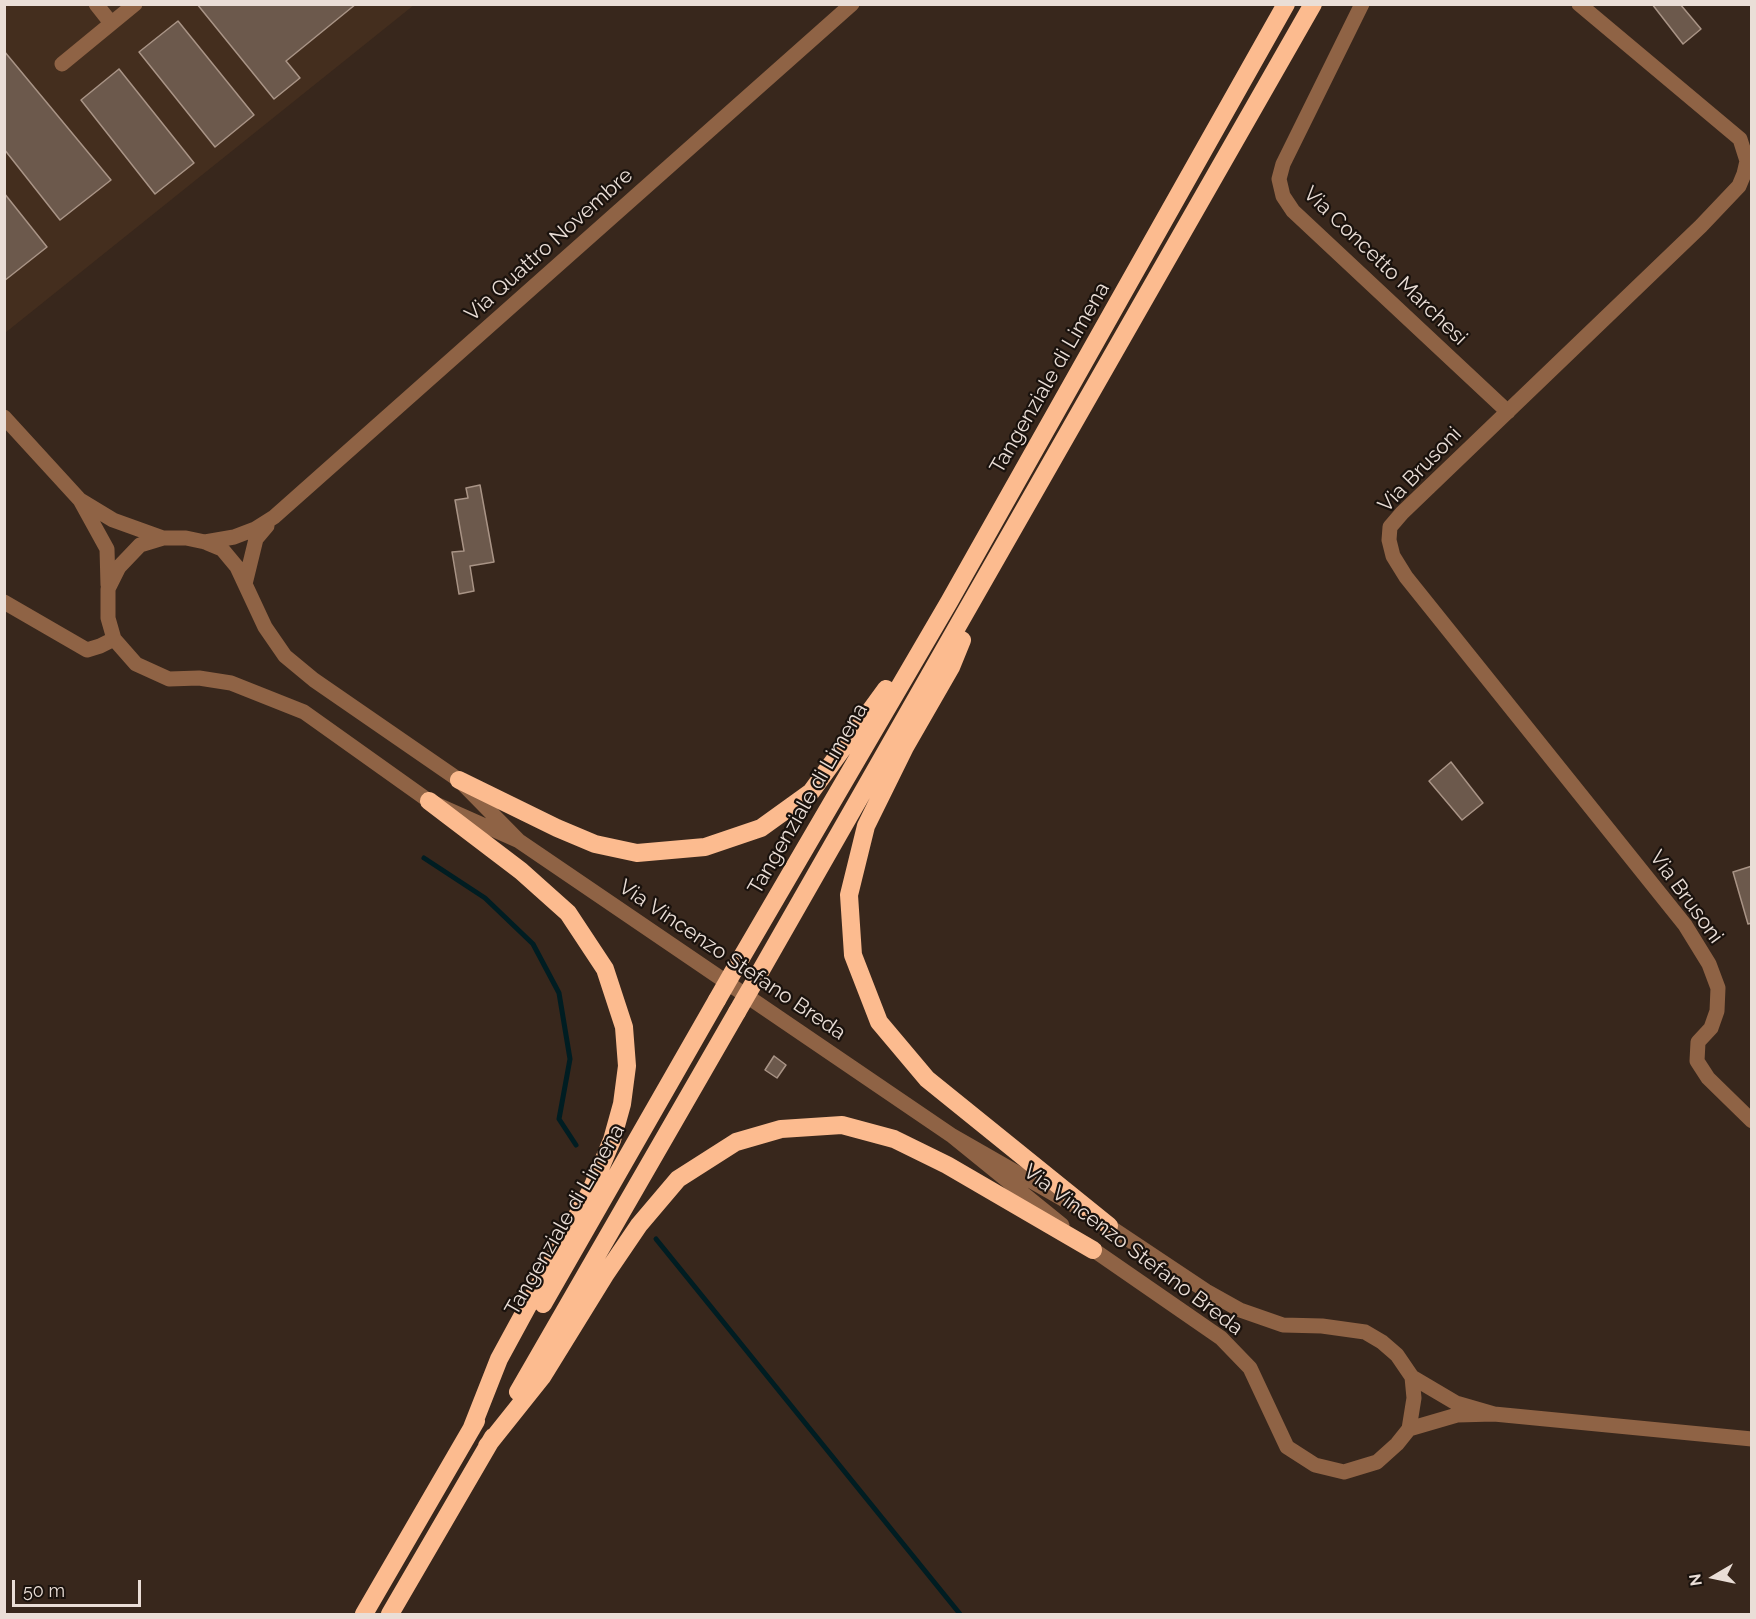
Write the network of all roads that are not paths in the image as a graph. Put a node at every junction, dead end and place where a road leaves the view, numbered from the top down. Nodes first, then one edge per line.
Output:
1 (96, 4) edge
2 (135, 4) edge
3 (852, 4) edge
4 (1286, 4) edge
5 (1313, 4) edge
6 (1362, 4) edge
7 (1579, 4) edge
8 (111, 23) junction
9 (62, 64) dead end
10 (1508, 412) junction
11 (4, 417) edge
12 (80, 500) junction
13 (274, 517) junction
14 (163, 538) junction
15 (206, 542) junction
16 (989, 574) junction
17 (245, 584) junction
18 (108, 589) junction
19 (4, 602) edge
20 (949, 602) junction
21 (114, 639) junction
22 (459, 780) junction
23 (429, 801) junction
24 (519, 841) junction
25 (1752, 1120) edge
26 (951, 1135) junction
27 (1109, 1226) junction
28 (1093, 1250) junction
29 (1412, 1377) junction
30 (1494, 1414) junction
31 (1409, 1429) junction
32 (471, 1430) junction
33 (1752, 1439) edge
34 (487, 1446) junction
35 (364, 1614) edge
36 (390, 1614) edge

1 - 8 street
2 - 8 street
3 - 13 street, Via Quattro Novembre
4 - 20 highway, Tangenziale di Limena
5 - 16 highway, Tangenziale di Limena
6 - 10 street, Via Concetto Marchesi
7 - 10 street, Via Brusoni
8 - 9 street
10 - 25 street, Via Brusoni
11 - 12 street, Via Vincenzo Stefano Breda
12 - 14 street, Via Vincenzo Stefano Breda
12 - 18 street, Via Vincenzo Stefano Breda
13 - 15 street, Via Quattro Novembre
13 - 17 street, Via Quattro Novembre
14 - 15 street, Via Vincenzo Stefano Breda
14 - 18 street, Via Vincenzo Stefano Breda
15 - 17 street, Via Vincenzo Stefano Breda
16 - 27 highway
16 - 34 highway, Tangenziale di Limena, bridge
17 - 22 street, Via Vincenzo Stefano Breda
18 - 21 street, Via Vincenzo Stefano Breda
19 - 21 street
20 - 22 highway
20 - 32 highway, Tangenziale di Limena, bridge
21 - 23 street, Via Vincenzo Stefano Breda
22 - 24 street, Via Vincenzo Stefano Breda
23 - 24 street, Via Vincenzo Stefano Breda
23 - 32 highway
24 - 26 street, Via Vincenzo Stefano Breda
26 - 27 street, Via Vincenzo Stefano Breda
26 - 28 street, Via Vincenzo Stefano Breda
27 - 29 street, Via Vincenzo Stefano Breda
28 - 31 street, Via Vincenzo Stefano Breda
28 - 34 highway
29 - 30 street, Via Vincenzo Stefano Breda
29 - 31 street
30 - 31 street, Via Vincenzo Stefano Breda
30 - 33 street, Via Vincenzo Stefano Breda
32 - 35 highway, Tangenziale di Limena
34 - 36 highway, Tangenziale di Limena

